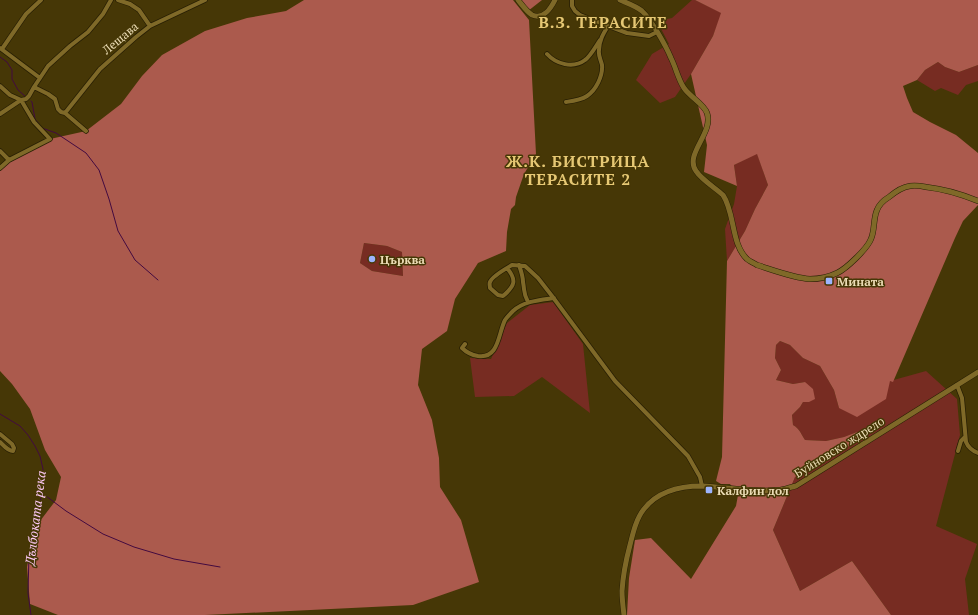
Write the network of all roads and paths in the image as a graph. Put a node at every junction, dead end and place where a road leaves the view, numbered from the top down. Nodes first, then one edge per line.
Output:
1 (42, 0) edge
2 (111, 0) edge
3 (118, 0) edge
4 (205, 0) edge
5 (518, 0) edge
6 (555, 0) edge
7 (572, 0) edge
8 (620, 0) edge
9 (150, 26) junction
10 (608, 26) junction
11 (657, 32) junction
12 (601, 38) junction
13 (1, 49) edge
14 (547, 54) dead end
15 (40, 78) junction
16 (0, 86) edge
17 (34, 87) junction
18 (21, 100) junction
19 (566, 102) dead end
20 (0, 114) edge
21 (65, 114) junction
22 (86, 131) dead end
23 (0, 151) edge
24 (9, 160) junction
25 (0, 168) edge
26 (978, 201) edge
27 (519, 265) junction
28 (507, 268) junction
29 (554, 298) junction
30 (528, 302) junction
31 (465, 344) dead end
32 (978, 372) edge
33 (957, 385) junction
34 (0, 434) edge
35 (965, 437) junction
36 (0, 442) edge
37 (958, 451) dead end
38 (978, 453) edge
39 (702, 486) junction
40 (624, 615) edge

1 - 13 street
2 - 15 street
3 - 9 street
4 - 9 street, Лещава
5 - 6 street
7 - 10 street
8 - 11 street
9 - 21 street, Лещава
10 - 11 street
10 - 12 street
11 - 26 street
12 - 14 street
12 - 19 street
13 - 15 street
15 - 17 street
16 - 18 street
17 - 18 street
17 - 21 street
18 - 20 street
18 - 24 street
21 - 22 street
23 - 24 street
24 - 25 street
27 - 28 street
27 - 29 street
27 - 30 street
28 - 28 street
29 - 30 street
29 - 39 street
30 - 31 street
32 - 33 street, Буйновско ждрело
33 - 35 street
33 - 39 street, Буйновско ждрело
34 - 36 street
35 - 37 street
35 - 38 street
39 - 40 street, Буйновско ждрело

